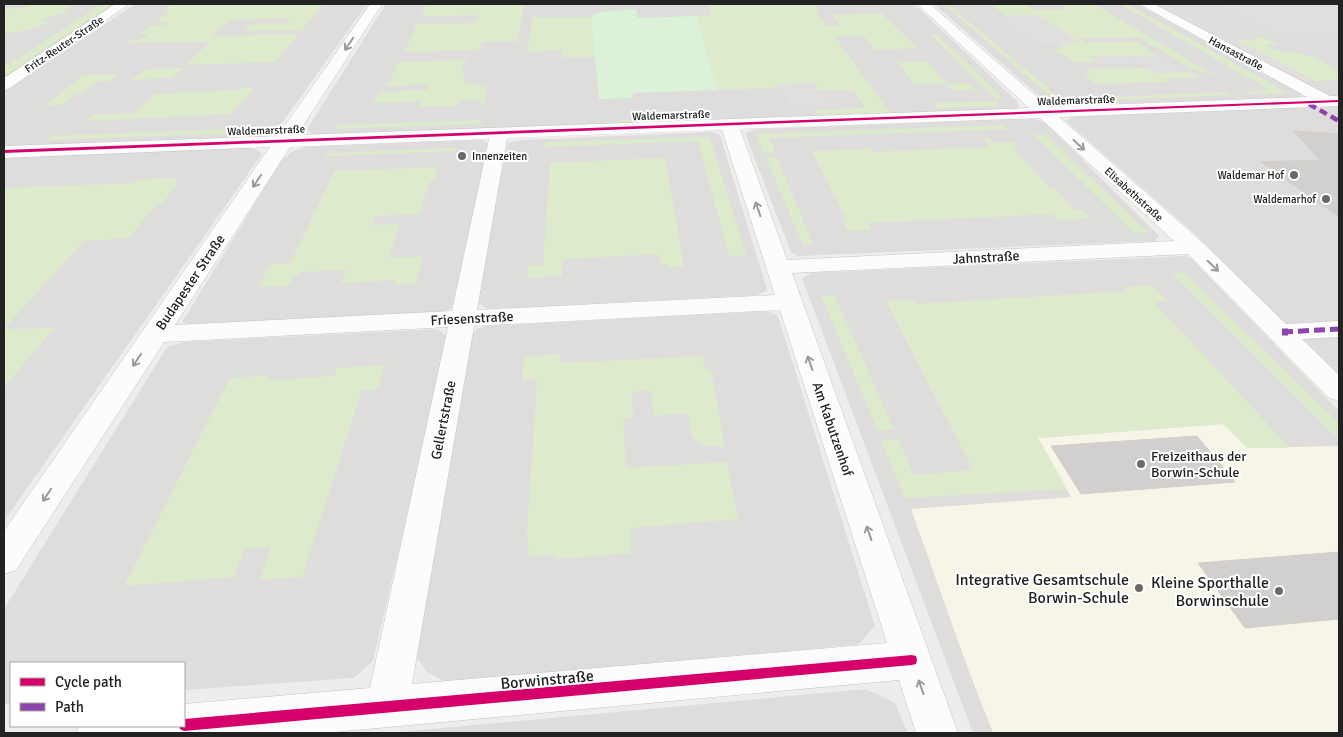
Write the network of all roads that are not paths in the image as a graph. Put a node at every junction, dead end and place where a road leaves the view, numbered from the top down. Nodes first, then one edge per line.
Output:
1 (123, 4) edge
2 (376, 4) edge
3 (923, 4) edge
4 (1145, 4) edge
5 (4, 85) edge
6 (1333, 101) edge
7 (1306, 102) junction
8 (1043, 112) junction
9 (1339, 121) edge
10 (729, 124) junction
11 (498, 133) junction
12 (284, 141) junction
13 (4, 152) edge
14 (1194, 248) junction
15 (778, 267) junction
16 (789, 302) junction
17 (462, 318) junction
18 (1339, 329) edge
19 (1282, 332) junction
20 (154, 334) junction
21 (1339, 391) edge
22 (4, 560) edge
23 (912, 660) junction
24 (387, 707) junction
25 (185, 726) edge
26 (170, 727) edge
27 (97, 733) edge
28 (937, 733) edge

1 - 5 street, Fritz-Reuter-Straße
2 -> 12 street, Budapester Straße
3 - 8 street, Elisabethstraße
4 - 6 street, Hansastraße
6 - 7 street, Waldemarstraße
7 - 8 street, Waldemarstraße
7 - 9 street
8 - 10 street, Waldemarstraße
8 -> 14 street, Elisabethstraße
10 - 11 street, Waldemarstraße
15 -> 10 street, Am Kabutzenhof
11 - 12 street, Waldemarstraße
11 - 17 street, Gellertstraße
12 - 13 street, Waldemarstraße
12 -> 20 street, Budapester Straße
14 - 15 street, Jahnstraße
14 -> 19 street, Elisabethstraße
15 - 16 street, Am Kabutzenhof
16 - 17 street, Friesenstraße
23 -> 16 street, Am Kabutzenhof
17 - 20 street, Friesenstraße
17 - 24 street, Gellertstraße
18 - 19 street
19 - 21 street, Elisabethstraße
20 -> 22 street, Budapester Straße
23 - 24 street, Borwinstraße
28 -> 23 street, Am Kabutzenhof
24 - 25 street, Borwinstraße
26 - 27 street, Borwinstraße

